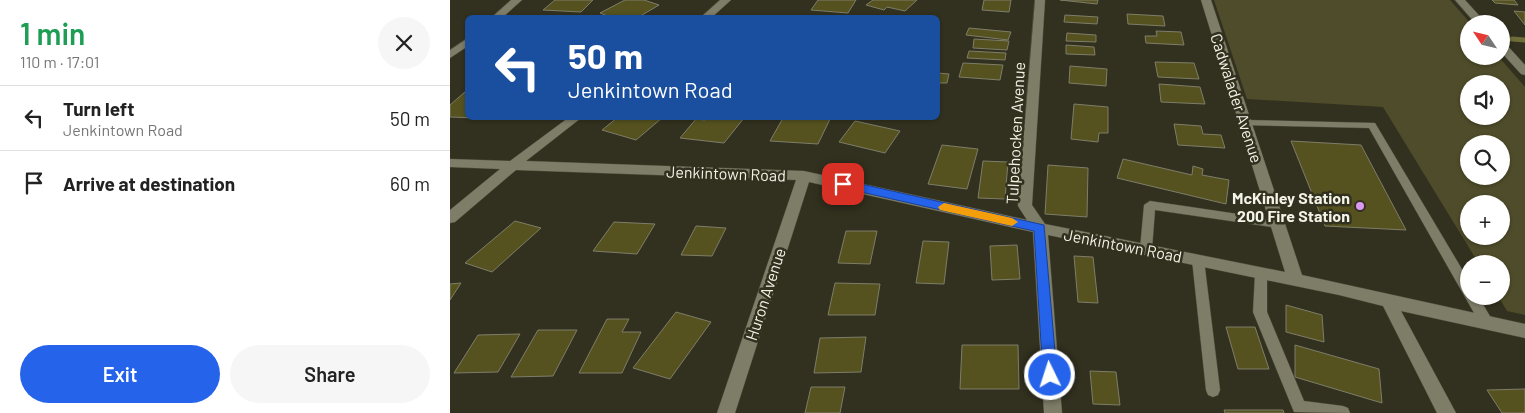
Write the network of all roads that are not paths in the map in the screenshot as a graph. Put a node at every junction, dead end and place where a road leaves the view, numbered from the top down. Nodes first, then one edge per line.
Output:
1 (517, 0) edge
2 (726, 0) edge
3 (1040, 0) edge
4 (1206, 0) edge
5 (1460, 0) edge
6 (500, 15) edge
7 (708, 15) edge
8 (1474, 15) edge
9 (465, 43) edge
10 (450, 55) edge
11 (1510, 55) edge
12 (1525, 72) edge
13 (572, 120) edge
14 (1245, 123) junction
15 (450, 163) edge
16 (513, 165) junction
17 (804, 176) junction
18 (450, 218) edge
19 (1278, 224) junction
20 (1040, 228) junction
21 (1146, 249) junction
22 (1198, 260) junction
23 (1261, 274) junction
24 (1460, 277) edge
25 (1296, 281) junction
26 (1388, 301) junction
27 (1477, 305) edge
28 (1487, 322) junction
29 (1525, 331) edge
30 (1213, 390) dead end
31 (726, 413) edge
32 (1053, 413) edge
33 (1343, 413) edge
34 (1447, 413) edge

1 - 6 street
2 - 7 street
3 - 20 street, Tulpehocken Avenue
4 - 14 street, Cadwalader Avenue
5 - 8 street
9 - 10 street
11 - 12 street
13 - 16 street
14 - 19 street, Cadwalader Avenue
14 - 24 lane
15 - 16 street, Jenkintown Road
16 - 17 street, Jenkintown Road
16 - 18 street
17 - 20 street, Jenkintown Road
17 - 31 street, Huron Avenue
19 - 21 lane
19 - 25 street, Cadwalader Avenue
20 - 21 street, Jenkintown Road
20 - 32 street
21 - 22 street, Jenkintown Road
22 - 23 street, Jenkintown Road
22 - 30 lane
23 - 25 street, Jenkintown Road
23 - 33 lane
25 - 26 street, Jenkintown Road
26 - 28 street, Jenkintown Road
26 - 34 street
27 - 28 lane
28 - 29 street, Jenkintown Road

